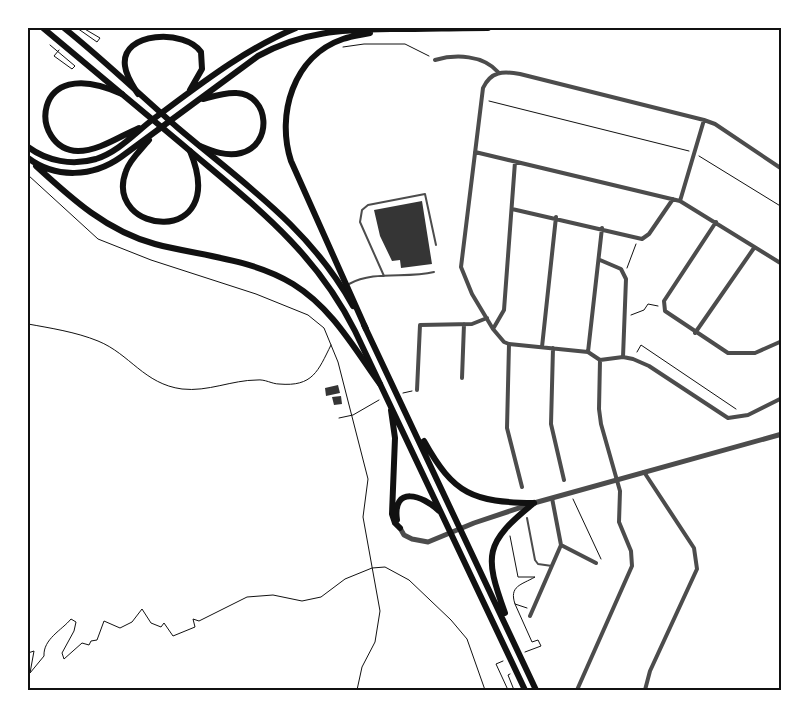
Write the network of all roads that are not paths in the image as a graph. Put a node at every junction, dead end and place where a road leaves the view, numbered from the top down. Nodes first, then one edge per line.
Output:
1 (43, 28) edge
2 (64, 28) edge
3 (296, 28) edge
4 (488, 28) edge
5 (384, 30) junction
6 (435, 60) road end
7 (498, 72) junction
8 (122, 94) junction
9 (138, 94) junction
10 (188, 94) junction
11 (200, 100) junction
12 (704, 120) junction
13 (147, 124) junction
14 (157, 132) junction
15 (200, 146) junction
16 (28, 147) edge
17 (190, 151) junction
18 (475, 152) junction
19 (28, 158) edge
20 (516, 162) junction
21 (782, 169) edge
22 (673, 199) junction
23 (680, 201) junction
24 (512, 209) junction
25 (556, 217) junction
26 (716, 222) junction
27 (602, 228) junction
28 (436, 245) dead end
29 (754, 248) junction
30 (600, 260) junction
31 (782, 264) edge
32 (434, 272) dead end
33 (384, 276) junction
34 (347, 286) junction
35 (487, 318) junction
36 (464, 324) junction
37 (366, 329) junction
38 (492, 329) junction
39 (696, 333) junction
40 (782, 341) edge
41 (509, 344) junction
42 (542, 347) junction
43 (553, 348) junction
44 (588, 352) junction
45 (623, 357) junction
46 (600, 360) junction
47 (462, 378) dead end
48 (380, 384) junction
49 (417, 390) road end
50 (782, 398) edge
51 (390, 403) junction
52 (403, 404) junction
53 (782, 434) edge
54 (644, 472) junction
55 (616, 479) junction
56 (564, 480) dead end
57 (522, 487) dead end
58 (552, 498) junction
59 (534, 503) junction
60 (445, 518) junction
61 (527, 518) dead end
62 (400, 528) junction
63 (561, 546) junction
64 (596, 563) dead end
65 (552, 566) junction
66 (530, 616) dead end
67 (515, 642) junction
68 (525, 690) edge
69 (536, 690) edge
70 (577, 690) edge
71 (645, 690) edge

1 - 8 main road
2 - 9 main road
3 - 10 main road
4 - 5 main road
5 - 11 main road
5 - 34 main road
6 - 7 street
7 - 12 street
7 - 18 street
8 - 13 main road
8 - 17 main road
9 - 10 main road
9 - 15 main road
10 - 13 main road
11 - 14 main road
11 - 15 main road
12 - 21 street
12 - 23 street
13 - 16 main road
14 - 17 main road
14 - 19 main road
15 - 37 main road
17 - 48 main road
18 - 20 street
18 - 35 street
19 - 48 main road
20 - 22 street
20 - 24 street
22 - 23 street
22 - 27 street
23 - 26 street
24 - 25 street
24 - 38 street
25 - 27 street
25 - 42 street
26 - 29 street
26 - 39 street
27 - 30 street
28 - 33 lane
29 - 31 street
29 - 39 street
30 - 44 street
30 - 45 street
32 - 33 lane
33 - 34 lane
34 - 37 main road
35 - 36 street
35 - 38 street
36 - 47 street
36 - 49 street
37 - 52 main road
38 - 41 street
39 - 40 street
41 - 42 street
41 - 57 street
42 - 43 street
43 - 44 street
43 - 56 street
44 - 46 street
45 - 46 street
45 - 50 street
46 - 55 street
48 - 51 main road
51 - 60 main road
51 - 62 main road
52 - 59 main road
52 - 67 main road
53 - 54 street
54 - 55 street
54 - 71 street
55 - 58 street
55 - 70 street
58 - 59 street
58 - 63 street
59 - 62 street
59 - 67 main road
60 - 62 main road
60 - 68 main road
61 - 65 lane
63 - 64 street
63 - 65 street
65 - 66 street
67 - 69 main road

